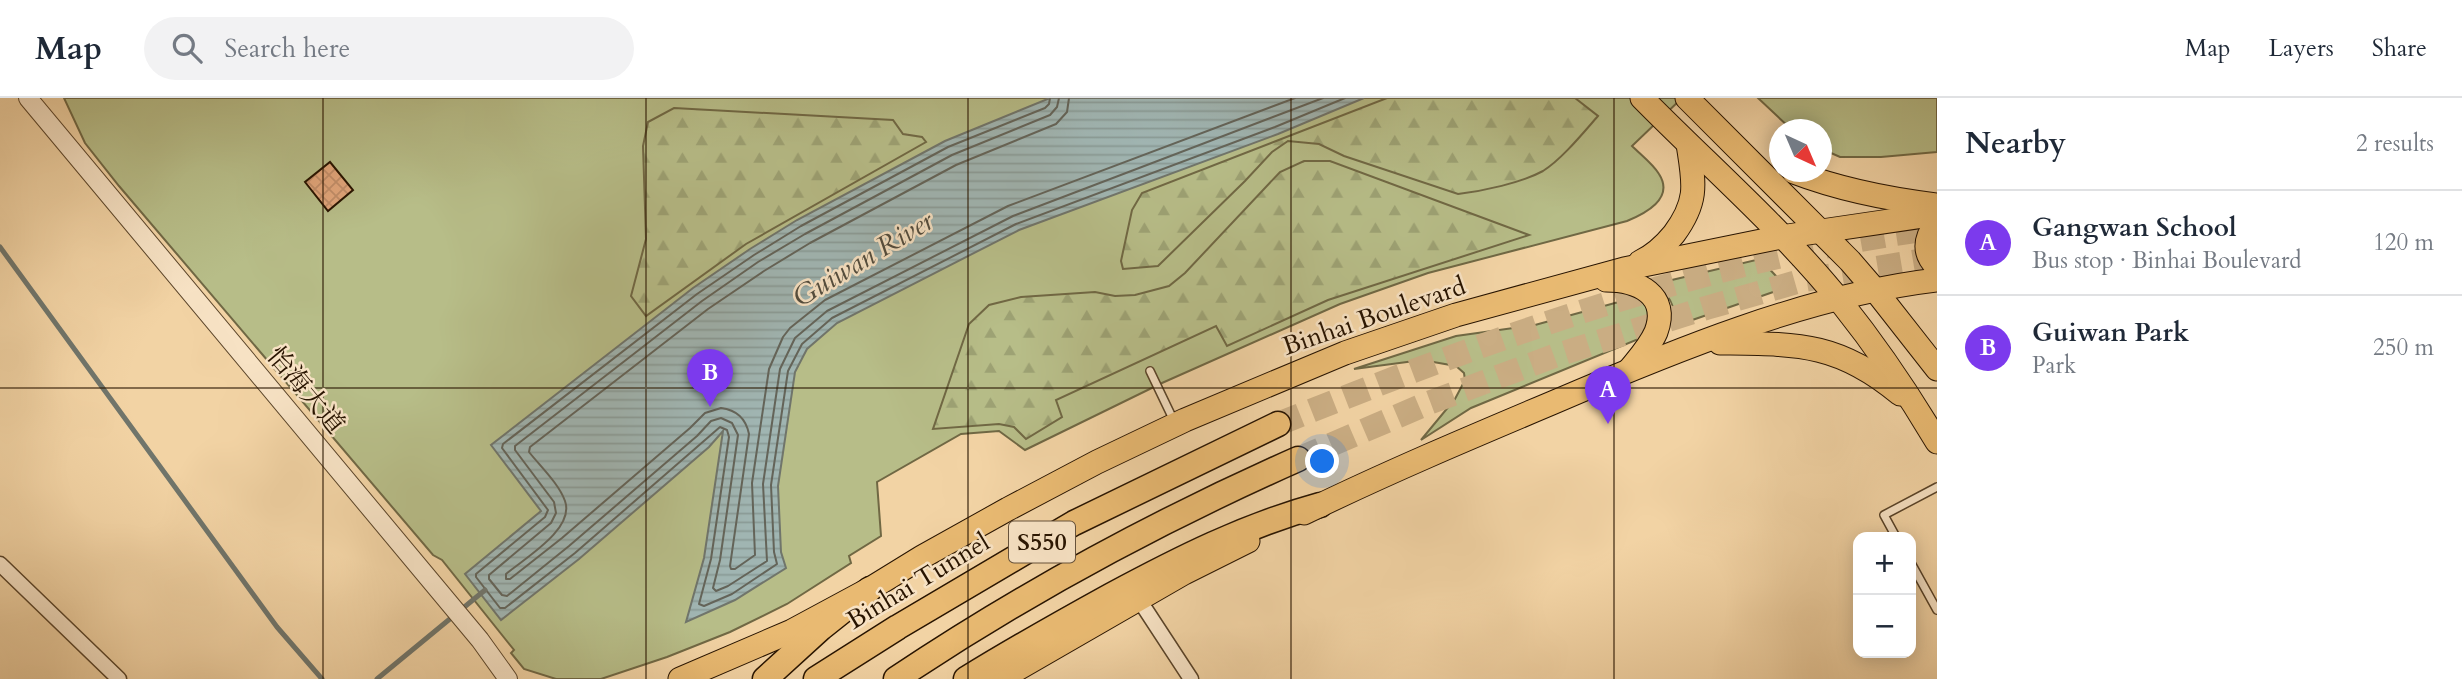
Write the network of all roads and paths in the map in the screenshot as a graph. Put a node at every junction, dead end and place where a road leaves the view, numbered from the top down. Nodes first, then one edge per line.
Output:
1 (28, 98) edge
2 (44, 98) edge
3 (1642, 98) edge
4 (1688, 98) edge
5 (60, 136) junction
6 (1685, 141) junction
7 (1738, 148) junction
8 (1769, 161) edge
9 (1823, 182) edge
10 (1937, 205) edge
11 (1937, 214) edge
12 (1937, 222) edge
13 (1821, 230) junction
14 (1782, 237) junction
15 (1937, 267) edge
16 (1624, 269) junction
17 (1586, 280) junction
18 (1937, 280) edge
19 (1875, 290) junction
20 (1839, 299) junction
21 (1699, 343) junction
22 (1937, 369) edge
23 (1150, 371) dead end
24 (1628, 371) junction
25 (1920, 414) junction
26 (1176, 424) junction
27 (1278, 424) tunnel mouth
28 (1937, 442) edge
29 (1298, 459) tunnel mouth
30 (1937, 487) edge
31 (1320, 505) junction
32 (1893, 532) edge
33 (0, 564) edge
34 (1916, 572) edge
35 (870, 589) junction
36 (1138, 598) junction
37 (1937, 610) edge
38 (119, 679) edge
39 (508, 679) edge
40 (680, 679) edge
41 (765, 679) edge
42 (816, 679) edge
43 (896, 679) edge
44 (965, 679) edge
45 (1000, 679) edge
46 (1191, 679) edge

1 - 5 street, 怡海大道
2 - 5 street
3 - 6 main road
4 - 7 main road
5 - 39 street, 怡海大道
6 - 14 main road
6 - 16 main road
7 - 8 main road
7 - 13 main road
9 - 10 main road
11 - 13 main road, Binhai Boulevard
12 - 15 main road
13 - 14 main road, Binhai Boulevard
13 - 19 main road
14 - 16 main road, Binhai Boulevard
14 - 20 main road
16 - 17 main road, Binhai Boulevard
17 - 24 main road
17 - 26 main road, Binhai Boulevard
18 - 19 main road
19 - 20 main road
19 - 22 main road
20 - 21 main road
20 - 25 main road
21 - 24 main road
21 - 25 main road
23 - 26 lane
24 - 31 main road
25 - 28 main road
26 - 35 main road, Binhai Boulevard
27 - 42 highway, Binhai Tunnel / S550
29 - 43 highway, S550
30 - 32 lane
31 - 36 main road
31 - 44 highway
33 - 38 street
34 - 37 lane
35 - 40 main road, Binhai Boulevard
35 - 41 highway
36 - 45 main road
36 - 46 street

